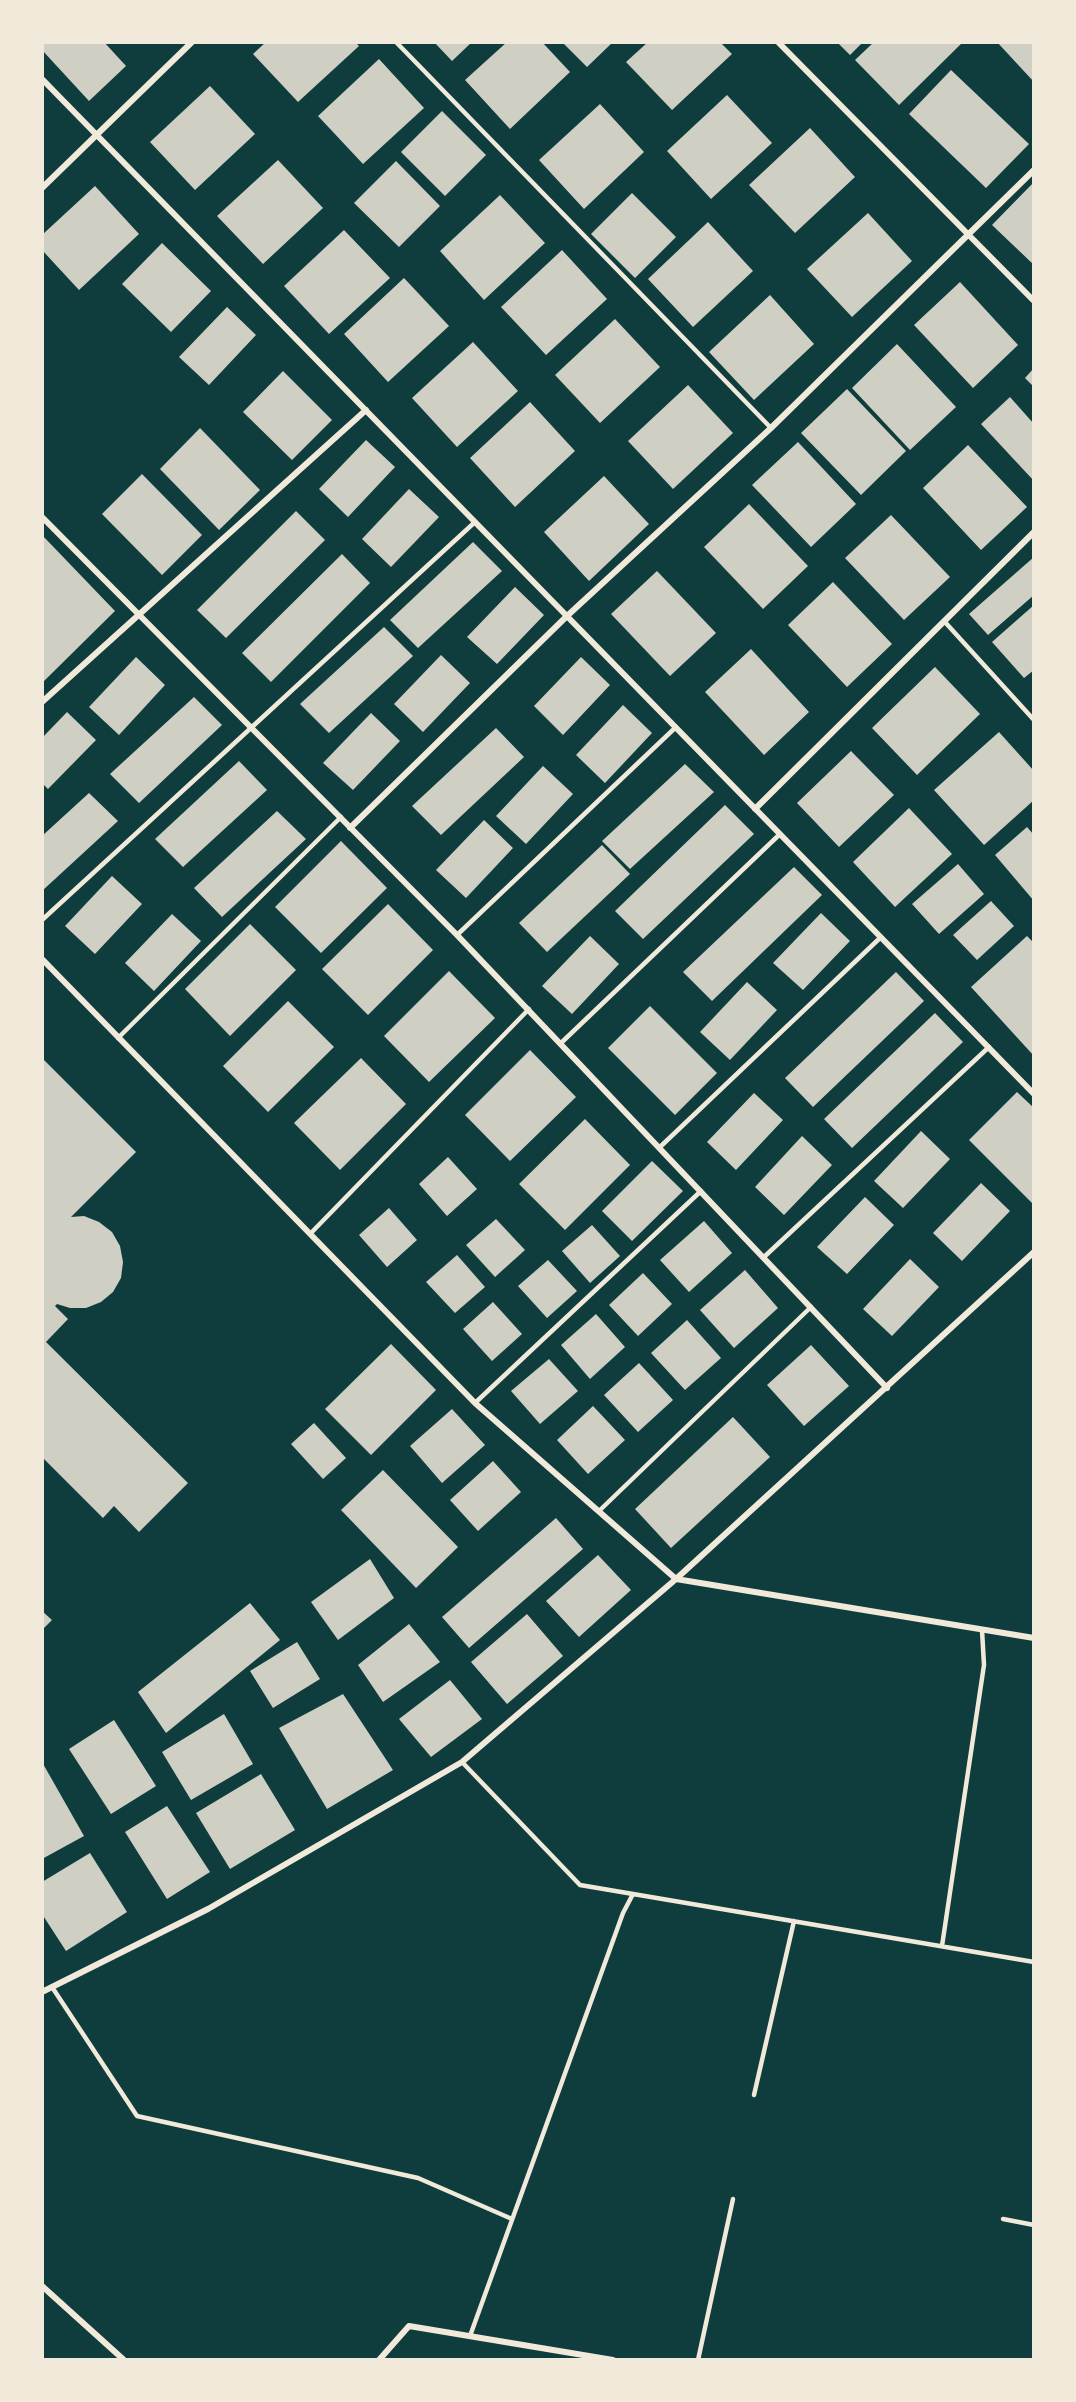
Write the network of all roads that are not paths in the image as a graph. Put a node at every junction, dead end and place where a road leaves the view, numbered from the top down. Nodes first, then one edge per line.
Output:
1 (192, 42) edge
2 (396, 42) edge
3 (778, 42) edge
4 (42, 79) edge
5 (96, 134) junction
6 (1034, 170) edge
7 (42, 188) edge
8 (968, 235) junction
9 (1034, 302) edge
10 (366, 410) junction
11 (771, 428) junction
12 (42, 517) edge
13 (475, 522) junction
14 (1034, 532) edge
15 (140, 616) junction
16 (567, 616) junction
17 (944, 621) junction
18 (42, 702) edge
19 (1034, 720) edge
20 (676, 727) junction
21 (253, 728) junction
22 (755, 809) junction
23 (341, 817) junction
24 (350, 828) junction
25 (780, 834) junction
26 (42, 920) edge
27 (457, 934) junction
28 (881, 937) junction
29 (42, 958) edge
30 (529, 1009) junction
31 (118, 1038) junction
32 (561, 1043) junction
33 (988, 1047) junction
34 (1034, 1094) edge
35 (660, 1147) junction
36 (701, 1191) junction
37 (312, 1233) junction
38 (1034, 1252) edge
39 (764, 1257) junction
40 (811, 1307) junction
41 (887, 1388) junction
42 (475, 1404) junction
43 (599, 1511) junction
44 (675, 1579) junction
45 (982, 1630) junction
46 (1034, 1638) edge
47 (462, 1762) junction
48 (633, 1894) junction
49 (794, 1921) junction
50 (942, 1946) junction
51 (1034, 1962) edge
52 (52, 1987) junction
53 (42, 1992) edge
54 (754, 2095) dead end
55 (733, 2199) dead end
56 (512, 2219) junction
57 (1003, 2219) dead end
58 (1034, 2225) edge
59 (42, 2286) edge
60 (470, 2336) junction
61 (124, 2360) edge
62 (378, 2360) edge
63 (613, 2360) edge
64 (698, 2360) edge

1 - 5 street
2 - 11 lane
3 - 8 street
4 - 5 street
5 - 7 street
5 - 10 street
6 - 8 street
8 - 9 street
8 - 11 street
10 - 13 street
10 - 15 street
11 - 16 street
12 - 15 street
13 - 16 street
13 - 21 lane
14 - 17 street
15 - 18 street
15 - 21 street
16 - 20 street
16 - 24 street
17 - 19 lane
17 - 22 street
20 - 22 street
20 - 27 lane
21 - 23 street
21 - 26 lane
22 - 25 street
23 - 24 street
23 - 31 lane
24 - 27 street
25 - 28 street
25 - 32 lane
27 - 30 street
28 - 33 street
28 - 35 lane
29 - 31 street
30 - 32 street
30 - 37 lane
31 - 37 street
32 - 35 street
33 - 34 street
33 - 39 lane
35 - 36 street
36 - 39 street
36 - 42 lane
37 - 42 street
38 - 41 street
39 - 40 street
40 - 41 street
40 - 43 lane
41 - 44 street
42 - 43 street
43 - 44 street
44 - 45 street
44 - 47 street
45 - 46 street
45 - 50 lane
47 - 48 lane
47 - 52 street
48 - 49 lane
48 - 56 lane
49 - 50 lane
49 - 54 lane
50 - 51 lane
52 - 53 street
52 - 56 lane
55 - 64 lane
56 - 60 lane
57 - 58 lane
59 - 61 street
60 - 62 street
60 - 63 street

